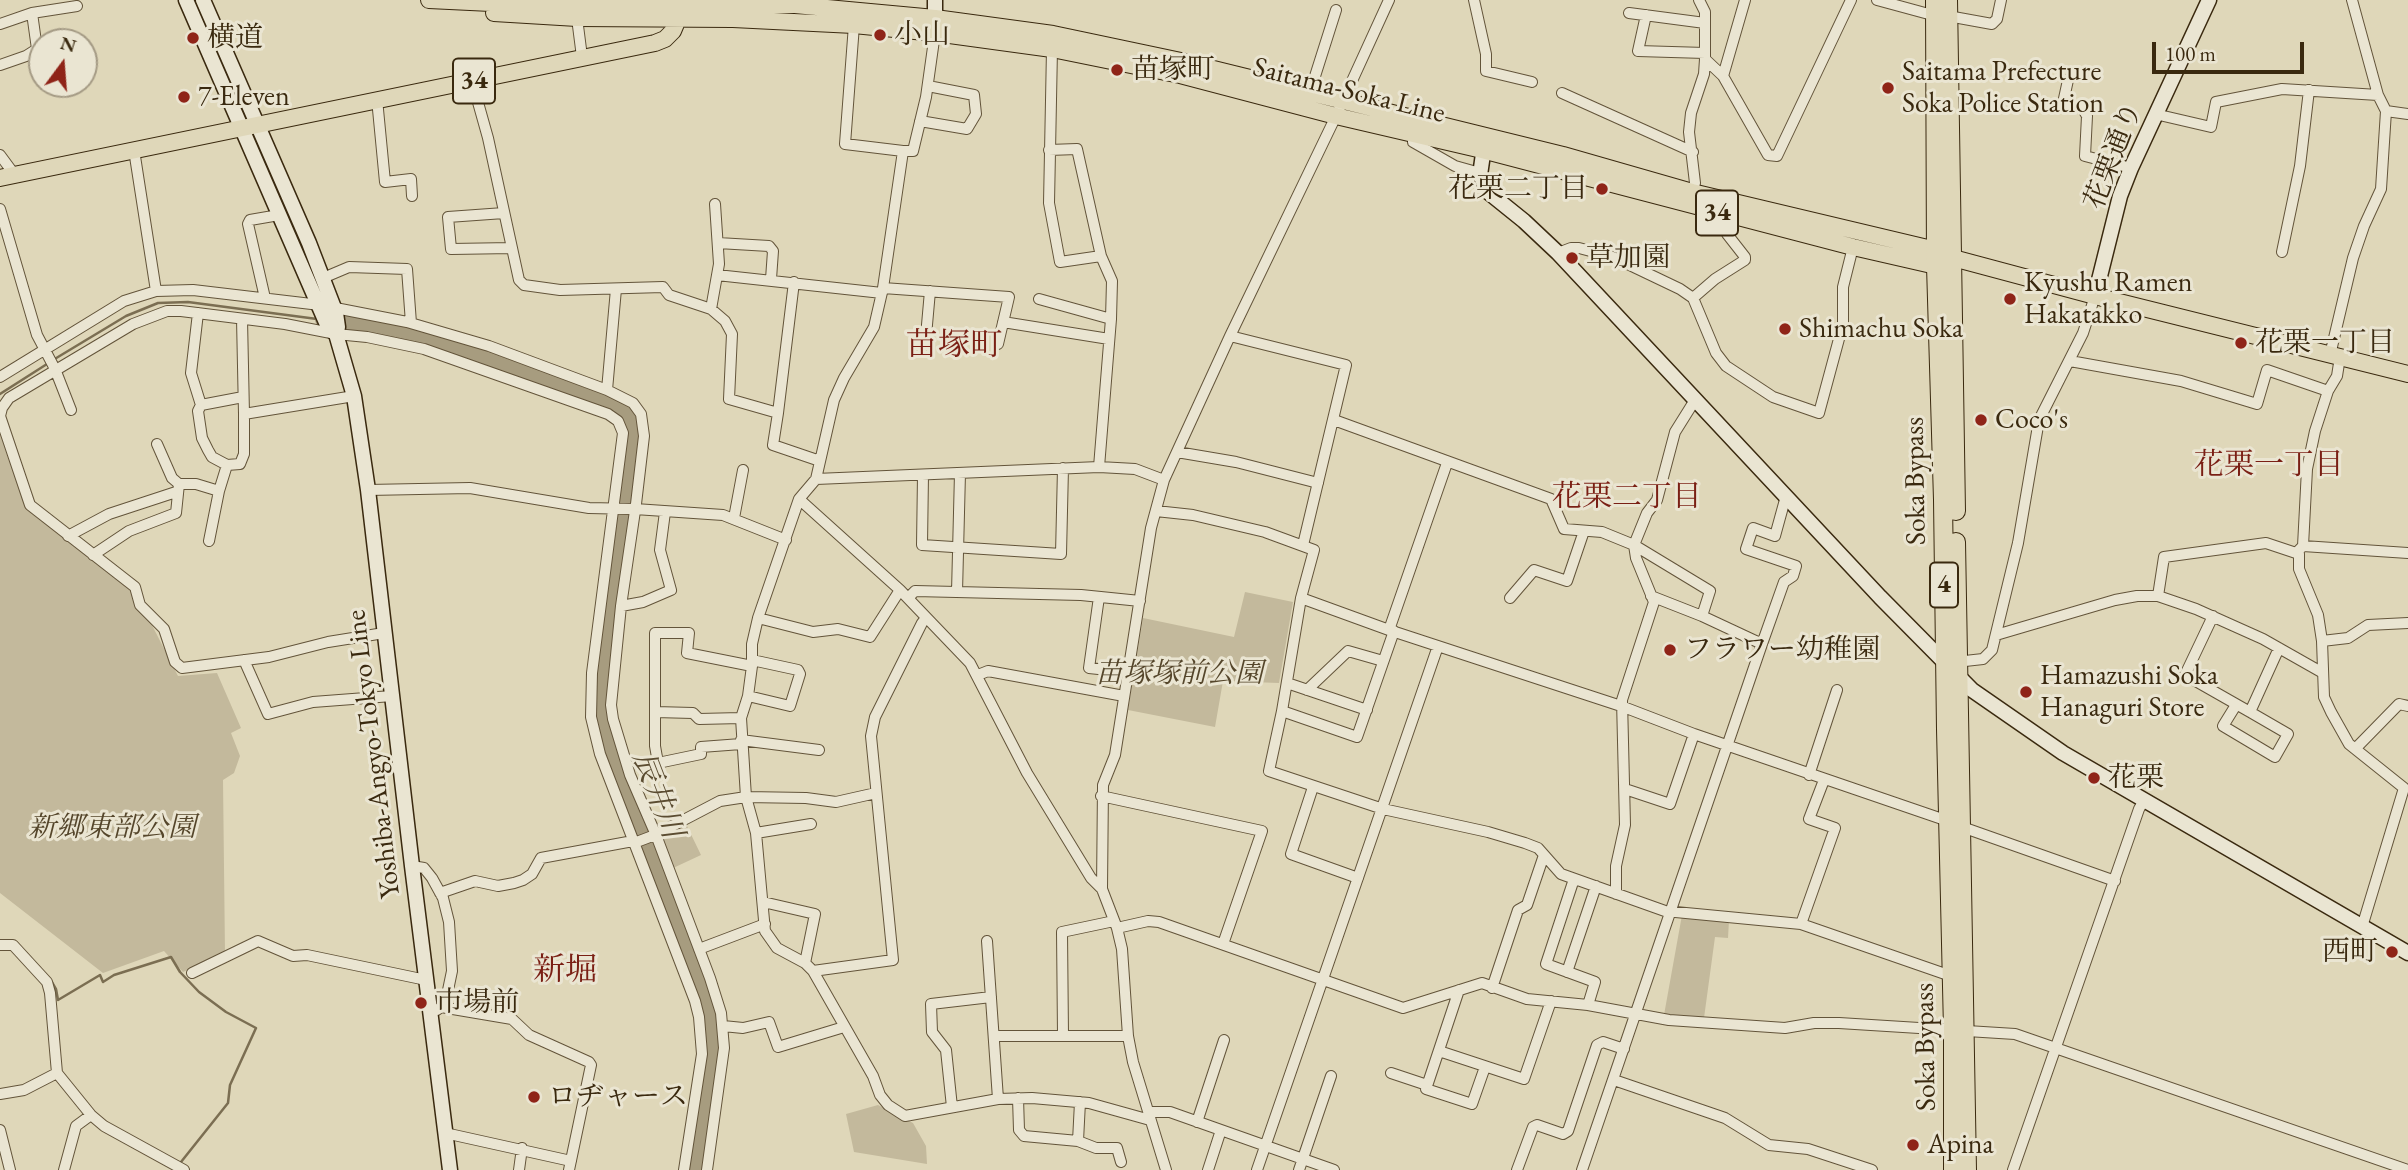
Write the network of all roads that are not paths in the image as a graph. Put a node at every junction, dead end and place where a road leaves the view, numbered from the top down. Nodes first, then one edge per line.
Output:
1 (186, 0) edge
2 (203, 0) edge
3 (429, 0) edge
4 (935, 0) edge
5 (1389, 0) edge
6 (1474, 0) edge
7 (1699, 0) edge
8 (1745, 0) edge
9 (1851, 0) edge
10 (1877, 0) edge
11 (2001, 0) edge
12 (2209, 0) edge
13 (2352, 0) edge
14 (795, 2) edge
15 (77, 6) dead end
16 (576, 7) edge
17 (682, 7) edge
18 (1942, 8) edge
19 (1336, 10) dead end
20 (32, 13) junction
21 (1629, 13) dead end
22 (1646, 15) junction
23 (1705, 23) junction
24 (0, 24) edge
25 (854, 25) junction
26 (935, 25) junction
27 (1052, 48) junction
28 (1705, 56) junction
29 (582, 57) junction
30 (0, 65) edge
31 (1723, 76) junction
32 (2068, 80) dead end
33 (472, 81) junction
34 (1532, 82) dead end
35 (928, 86) junction
36 (2309, 90) junction
37 (1310, 92) junction
38 (1562, 93) dead end
39 (2378, 95) junction
40 (377, 99) junction
41 (1343, 100) junction
42 (2386, 111) junction
43 (2155, 114) junction
44 (2408, 114) edge
45 (1336, 116) junction
46 (920, 121) junction
47 (257, 125) junction
48 (240, 129) junction
49 (1414, 133) junction
50 (1484, 143) junction
51 (134, 150) junction
52 (1049, 150) junction
53 (903, 151) junction
54 (1693, 152) junction
55 (0, 155) edge
56 (2131, 167) junction
57 (1480, 173) junction
58 (7, 176) edge
59 (1692, 192) junction
60 (412, 196) dead end
61 (715, 204) dead end
62 (0, 209) edge
63 (504, 213) junction
64 (279, 215) junction
65 (1731, 217) junction
66 (718, 243) junction
67 (1853, 247) junction
68 (512, 248) junction
69 (2282, 252) dead end
70 (1558, 253) junction
71 (1101, 256) junction
72 (1936, 258) junction
73 (1953, 258) junction
74 (717, 275) junction
75 (323, 278) junction
76 (771, 279) junction
77 (794, 282) junction
78 (616, 289) junction
79 (882, 290) junction
80 (156, 291) junction
81 (930, 291) junction
82 (2095, 296) junction
83 (265, 298) junction
84 (1693, 298) junction
85 (1039, 299) dead end
86 (711, 309) junction
87 (198, 313) junction
88 (331, 318) junction
89 (242, 319) junction
90 (1111, 319) junction
91 (1003, 321) junction
92 (411, 323) junction
93 (926, 336) dead end
94 (1230, 336) junction
95 (1109, 339) junction
96 (998, 344) dead end
97 (44, 350) junction
98 (2335, 356) junction
99 (2070, 361) junction
100 (55, 368) junction
101 (2408, 374) edge
102 (0, 377) edge
103 (607, 390) junction
104 (2328, 391) junction
105 (354, 396) junction
106 (243, 397) junction
107 (1695, 400) junction
108 (201, 405) junction
109 (71, 410) dead end
110 (778, 413) junction
111 (244, 414) junction
112 (1334, 421) junction
113 (157, 444) dead end
114 (1177, 452) junction
115 (820, 461) junction
116 (1447, 463) junction
117 (227, 465) junction
118 (1099, 467) junction
119 (1063, 468) junction
120 (743, 470) dead end
121 (960, 473) junction
122 (923, 475) junction
123 (816, 479) junction
124 (1164, 480) junction
125 (1318, 483) junction
126 (177, 488) junction
127 (368, 490) junction
128 (219, 491) junction
129 (1786, 496) junction
130 (799, 499) junction
131 (613, 509) junction
132 (634, 509) junction
133 (1156, 511) junction
134 (665, 512) junction
135 (734, 518) junction
136 (1584, 531) junction
137 (68, 536) junction
138 (786, 540) junction
139 (209, 541) dead end
140 (1303, 545) junction
141 (1634, 545) junction
142 (958, 546) junction
143 (2299, 549) junction
144 (2408, 553) edge
145 (93, 555) junction
146 (957, 592) junction
147 (904, 594) junction
148 (1651, 596) junction
149 (2158, 596) junction
150 (1098, 597) junction
151 (1301, 598) junction
152 (1510, 598) dead end
153 (1140, 601) junction
154 (621, 606) junction
155 (1702, 616) junction
156 (2213, 617) junction
157 (758, 618) junction
158 (926, 618) junction
159 (2408, 624) edge
160 (1392, 631) junction
161 (384, 633) junction
162 (1996, 635) junction
163 (2322, 641) junction
164 (1762, 644) junction
165 (1438, 646) junction
166 (2279, 648) junction
167 (243, 660) junction
168 (1383, 661) junction
169 (752, 663) junction
170 (1953, 666) junction
171 (1127, 672) junction
172 (2323, 673) junction
173 (978, 675) junction
174 (1287, 683) junction
175 (1307, 690) junction
176 (1837, 690) dead end
177 (391, 696) junction
178 (748, 696) junction
179 (1124, 696) junction
180 (2236, 705) junction
181 (1621, 706) junction
182 (2408, 706) edge
183 (1367, 710) junction
184 (1282, 711) junction
185 (655, 712) junction
186 (2250, 712) junction
187 (741, 719) junction
188 (1694, 734) junction
189 (741, 742) junction
190 (1728, 746) junction
191 (2356, 749) junction
192 (818, 750) dead end
193 (1809, 775) junction
194 (1824, 780) junction
195 (1313, 787) junction
196 (1625, 789) junction
197 (876, 793) junction
198 (1101, 796) junction
199 (746, 797) junction
200 (2144, 800) junction
201 (1383, 809) junction
202 (811, 824) dead end
203 (1955, 824) junction
204 (756, 833) junction
205 (655, 835) junction
206 (634, 842) junction
207 (1544, 855) junction
208 (412, 866) junction
209 (1358, 877) junction
210 (1574, 879) junction
211 (2115, 881) junction
212 (1596, 887) junction
213 (1102, 889) junction
214 (440, 892) junction
215 (1616, 894) junction
216 (762, 902) junction
217 (1671, 911) junction
218 (765, 924) junction
219 (1801, 924) junction
220 (1116, 925) junction
221 (2362, 927) junction
222 (987, 941) dead end
223 (1223, 944) junction
224 (0, 946) edge
225 (699, 949) junction
226 (2408, 953) edge
227 (809, 967) junction
228 (1567, 972) junction
229 (192, 974) dead end
230 (1951, 976) junction
231 (1322, 979) junction
232 (426, 980) junction
233 (1492, 988) junction
234 (1459, 990) junction
235 (991, 997) junction
236 (1551, 1001) junction
237 (1588, 1005) junction
238 (436, 1010) junction
239 (1636, 1013) junction
240 (723, 1026) junction
241 (845, 1027) junction
242 (1959, 1029) junction
243 (1063, 1035) junction
244 (994, 1036) junction
245 (1128, 1036) junction
246 (1224, 1040) dead end
247 (2055, 1047) junction
248 (1624, 1049) junction
249 (1439, 1051) junction
250 (1485, 1067) junction
251 (57, 1073) junction
252 (1391, 1073) dead end
253 (1331, 1076) dead end
254 (1614, 1080) junction
255 (1427, 1085) junction
256 (0, 1094) edge
257 (1018, 1098) junction
258 (998, 1099) junction
259 (1080, 1102) junction
260 (952, 1107) junction
261 (91, 1115) junction
262 (1150, 1116) junction
263 (1197, 1122) junction
264 (0, 1130) edge
265 (1222, 1130) junction
266 (445, 1133) junction
267 (1078, 1141) junction
268 (1265, 1146) junction
269 (522, 1148) junction
270 (1302, 1159) junction
271 (1121, 1162) dead end
272 (570, 1166) edge
273 (0, 1167) edge
274 (9, 1170) edge
275 (64, 1170) edge
276 (184, 1170) edge
277 (450, 1170) edge
278 (519, 1170) edge
279 (684, 1170) edge
280 (707, 1170) edge
281 (1166, 1170) edge
282 (1208, 1170) edge
283 (1257, 1170) edge
284 (1299, 1170) edge
285 (1334, 1170) edge
286 (1517, 1170) edge
287 (1582, 1170) edge
288 (1872, 1170) edge
289 (1953, 1170) edge
290 (1966, 1170) edge
291 (2013, 1170) edge
292 (2408, 1170) edge

1 - 48 street, Yoshiba-Angyo-Tokyo Line
2 - 47 street, Yoshiba-Angyo-Tokyo Line
3 - 16 main road, Saitama-Soka Line / 34
4 - 26 street
5 - 41 street
6 - 34 street
7 - 23 street
8 - 31 street
9 - 31 street
10 - 18 street
11 - 18 street
12 - 43 street, 花栗通り
13 - 39 street
14 - 17 main road, Saitama-Soka Line / 34
14 - 26 main road, Saitama-Soka Line / 34
15 - 20 street
16 - 17 main road, Saitama-Soka Line / 34
16 - 29 street
17 - 25 main road, Saitama-Soka Line / 34
17 - 29 main road, 34
18 - 72 highway, Soka Bypass / 4
18 - 73 highway, Soka Bypass / 4
19 - 37 street
20 - 24 street
20 - 30 street
21 - 22 street
22 - 23 street
22 - 28 street
23 - 28 street
25 - 26 main road, Saitama-Soka Line / 34
25 - 53 street
26 - 27 main road, Saitama-Soka Line / 34
26 - 35 street
26 - 37 main road, Saitama-Soka Line / 34
27 - 45 main road, Saitama-Soka Line / 34
27 - 52 street
28 - 31 street
28 - 54 street
29 - 33 main road, 34
32 - 56 street
33 - 40 main road, 34
33 - 63 street
35 - 46 street
35 - 46 street
36 - 39 street
36 - 43 street
36 - 69 street
37 - 41 main road, Saitama-Soka Line / 34
38 - 54 street
39 - 42 street
40 - 47 main road, 34
40 - 60 street
41 - 45 street
41 - 50 main road, Saitama-Soka Line / 34
42 - 44 street
42 - 98 street
43 - 56 street, 花栗通り
45 - 49 main road, Saitama-Soka Line / 34
45 - 94 street
46 - 53 street
47 - 48 main road, 34
47 - 75 street, Yoshiba-Angyo-Tokyo Line
48 - 51 main road, 34
48 - 64 street, Yoshiba-Angyo-Tokyo Line
49 - 50 main road, Saitama-Soka Line / 34
49 - 57 street
50 - 57 street
50 - 59 main road, Saitama-Soka Line / 34
50 - 65 main road, Saitama-Soka Line / 34
51 - 58 main road, 34
51 - 80 street
52 - 71 street
52 - 71 street
53 - 79 street
54 - 59 street
55 - 58 street
56 - 82 street, 花栗通り
57 - 70 street
59 - 72 main road, Saitama-Soka Line / 34
61 - 66 street
62 - 97 street
63 - 68 street
63 - 68 street
64 - 83 street
64 - 88 street, Yoshiba-Angyo-Tokyo Line
65 - 67 main road, Saitama-Soka Line / 34
65 - 84 street
66 - 74 street
66 - 76 street
67 - 72 main road, Saitama-Soka Line / 34
67 - 84 street
68 - 78 street
70 - 84 street
70 - 107 street
71 - 90 street
72 - 73 main road, Saitama-Soka Line / 34
72 - 170 highway, Soka Bypass / 4
73 - 82 main road, Saitama-Soka Line / 34
73 - 170 highway, Soka Bypass / 4
74 - 76 street
74 - 86 street
75 - 88 street, Yoshiba-Angyo-Tokyo Line
75 - 92 street
76 - 77 street
77 - 79 street
77 - 110 street
78 - 86 street
78 - 103 street
79 - 81 street
79 - 115 street
80 - 83 street
80 - 97 street
81 - 91 street
81 - 93 street
82 - 98 main road, Saitama-Soka Line / 34
82 - 99 street
83 - 88 street
85 - 90 street
86 - 110 street
87 - 89 street
87 - 100 street
87 - 108 street
88 - 89 street
88 - 92 street
88 - 105 street, Yoshiba-Angyo-Tokyo Line
88 - 131 street
89 - 106 street
90 - 95 street
91 - 95 street
91 - 96 street
92 - 103 street
94 - 112 street
94 - 114 street
95 - 118 street
97 - 100 street
97 - 102 street
98 - 101 main road, Saitama-Soka Line / 34
98 - 104 street
99 - 104 street
99 - 162 street
100 - 109 street
100 - 137 street
103 - 132 street
104 - 143 street
105 - 111 street
105 - 127 street, Yoshiba-Angyo-Tokyo Line
106 - 108 street
106 - 111 street
107 - 129 street
107 - 141 street
108 - 117 street
110 - 115 street
111 - 117 street
112 - 116 street
112 - 125 street
113 - 126 street
114 - 124 street
114 - 125 street
115 - 123 street
116 - 136 street
116 - 160 street
117 - 128 street
118 - 119 street
118 - 124 street
119 - 121 street
119 - 142 street
120 - 135 street
121 - 122 street
121 - 142 street
122 - 123 street
122 - 142 street
123 - 130 street
124 - 133 street
125 - 140 street
126 - 128 street
126 - 137 street
126 - 145 street
127 - 131 street
127 - 161 street, Yoshiba-Angyo-Tokyo Line
128 - 139 street
129 - 164 street
129 - 170 street
130 - 138 street
130 - 147 street
131 - 132 street
131 - 206 street
132 - 134 street
132 - 154 street
133 - 140 street
133 - 153 street
134 - 135 street
134 - 154 street
135 - 138 street
136 - 141 street
136 - 152 street
137 - 145 street
138 - 157 street
140 - 151 street
141 - 148 street
141 - 155 street
142 - 146 street
143 - 144 street
143 - 149 street
143 - 163 street
145 - 167 street
146 - 147 street
146 - 150 street
147 - 157 street
147 - 158 street
148 - 155 street
148 - 181 street
149 - 156 street
149 - 162 street
150 - 153 street
150 - 171 street
151 - 160 street
151 - 174 street
153 - 171 street
154 - 205 street
155 - 164 street
156 - 166 street
156 - 180 street
157 - 169 street
158 - 173 street
158 - 197 street
159 - 163 street
160 - 165 street
160 - 168 street
161 - 167 street
161 - 177 street, Yoshiba-Angyo-Tokyo Line
162 - 170 street
163 - 172 street
164 - 190 street
165 - 181 street
165 - 201 street
166 - 172 street
166 - 186 street
167 - 177 street
168 - 175 street
168 - 183 street
169 - 178 street
169 - 178 street
169 - 185 street
170 - 200 street
170 - 203 highway, Soka Bypass / 4
171 - 179 street
172 - 191 street
173 - 179 street
173 - 213 street
174 - 175 street
174 - 184 street
175 - 183 street
176 - 193 street
177 - 208 street, Yoshiba-Angyo-Tokyo Line
178 - 187 street
179 - 198 street
180 - 186 street
180 - 186 street
181 - 188 street
181 - 196 street
182 - 191 street
183 - 184 street
184 - 195 street
185 - 187 street
185 - 189 street
187 - 189 street
188 - 190 street
188 - 196 street
189 - 192 street
189 - 199 street
190 - 193 street
190 - 217 street
191 - 221 street
193 - 194 street
194 - 203 street
194 - 219 street
195 - 201 street
195 - 209 street
196 - 215 street
197 - 199 street
197 - 227 street
198 - 213 street
198 - 223 street
199 - 204 street
199 - 205 street
200 - 211 street
200 - 221 street
201 - 207 street
201 - 209 street
202 - 204 street
203 - 211 street
203 - 230 highway, Soka Bypass / 4
203 - 242 highway, Soka Bypass / 4
204 - 216 street
205 - 206 street
205 - 225 street
206 - 214 street
206 - 279 street
207 - 210 street
207 - 233 street
208 - 214 street
208 - 232 street, Yoshiba-Angyo-Tokyo Line
209 - 231 street
210 - 212 street
210 - 228 street
211 - 247 street
212 - 215 street
212 - 228 street
213 - 220 street
214 - 238 street
215 - 217 street
216 - 218 street
216 - 227 street
217 - 219 street
217 - 239 street
218 - 225 street
218 - 227 street
219 - 230 street
220 - 223 street
220 - 243 street
220 - 245 street
221 - 226 street
222 - 235 street
223 - 231 street
224 - 251 street
225 - 240 street
227 - 241 street
228 - 237 street
229 - 232 street
230 - 242 highway, Soka Bypass / 4
231 - 234 street
231 - 268 street
232 - 238 street, Yoshiba-Angyo-Tokyo Line
233 - 234 street
233 - 236 street
234 - 249 street
235 - 244 street
235 - 260 street
236 - 237 street
236 - 250 street
237 - 239 street
238 - 266 street, Yoshiba-Angyo-Tokyo Line
238 - 272 street
239 - 242 street
239 - 248 street
240 - 241 street
240 - 280 street
241 - 260 street
242 - 247 street
242 - 289 highway, Soka Bypass / 4
242 - 290 highway, Soka Bypass / 4
243 - 244 street
243 - 245 street
244 - 258 street
245 - 262 street
246 - 263 street
247 - 291 street
247 - 292 street
248 - 254 street
248 - 286 street
249 - 250 street
249 - 255 street
250 - 255 street
251 - 256 street
251 - 261 street
252 - 255 street
253 - 270 street
254 - 287 street
254 - 288 street
257 - 258 street
257 - 259 street
257 - 267 street
258 - 260 street
259 - 262 street
259 - 267 street
261 - 275 street
261 - 276 street
262 - 263 street
262 - 281 street
263 - 265 street
264 - 274 street
265 - 268 street
265 - 282 street
266 - 269 street
266 - 277 street, Yoshiba-Angyo-Tokyo Line
267 - 271 street
268 - 270 street
268 - 283 street
269 - 272 street
269 - 278 street
270 - 284 street
270 - 285 street
273 - 274 street

